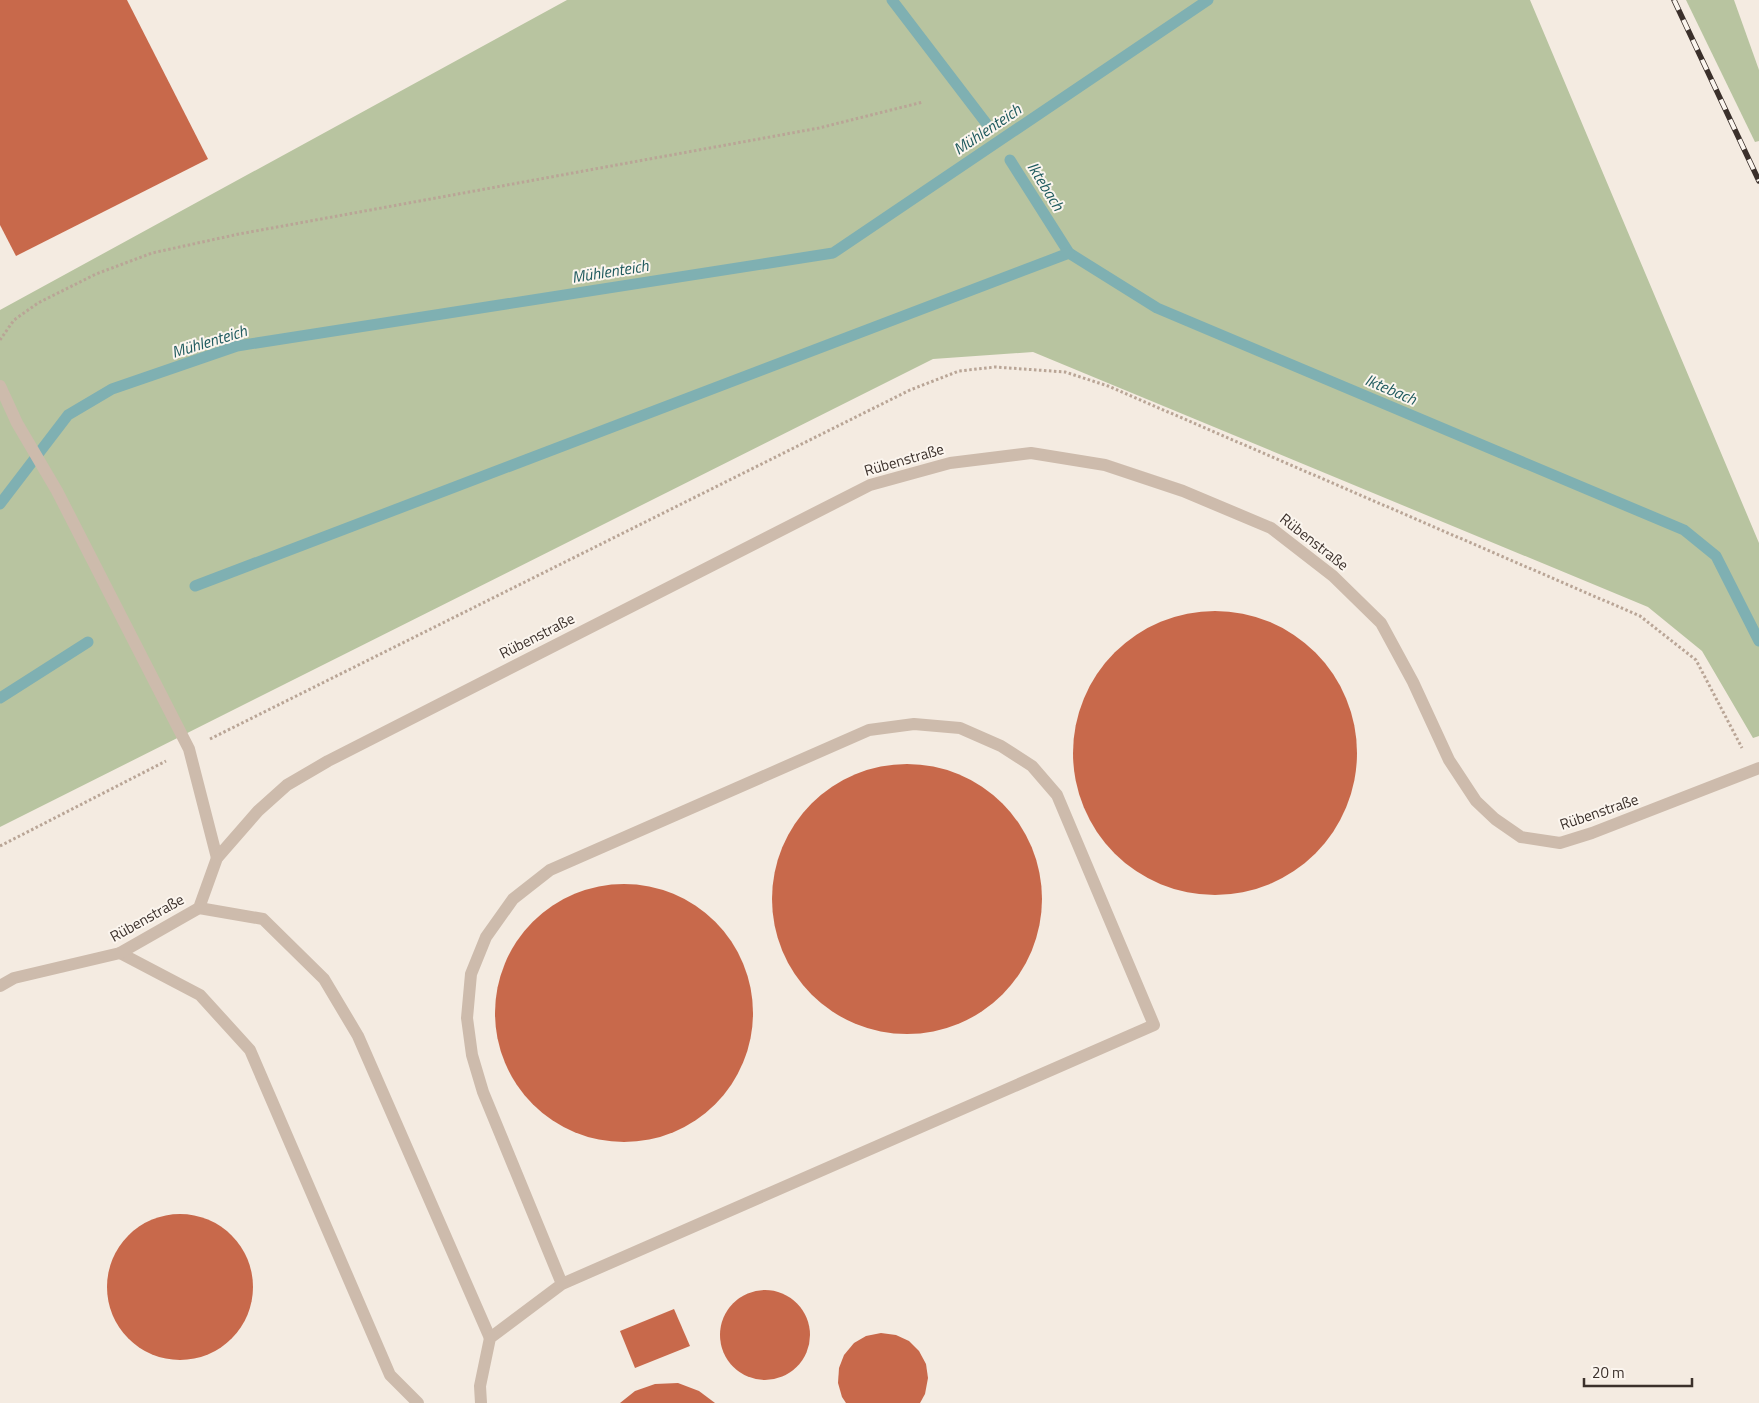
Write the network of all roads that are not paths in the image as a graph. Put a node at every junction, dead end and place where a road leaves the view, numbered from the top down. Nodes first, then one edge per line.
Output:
1 (0, 386) edge
2 (1755, 770) edge
3 (217, 858) junction
4 (199, 908) junction
5 (120, 953) junction
6 (0, 986) edge
7 (562, 1284) junction
8 (490, 1338) junction
9 (418, 1403) edge
10 (481, 1403) edge

1 - 3 street
2 - 3 street, Rübenstraße
3 - 4 street, Rübenstraße
4 - 5 street, Rübenstraße
4 - 8 street
5 - 6 street, Rübenstraße
5 - 9 street
7 - 7 street
7 - 8 street
8 - 10 street

